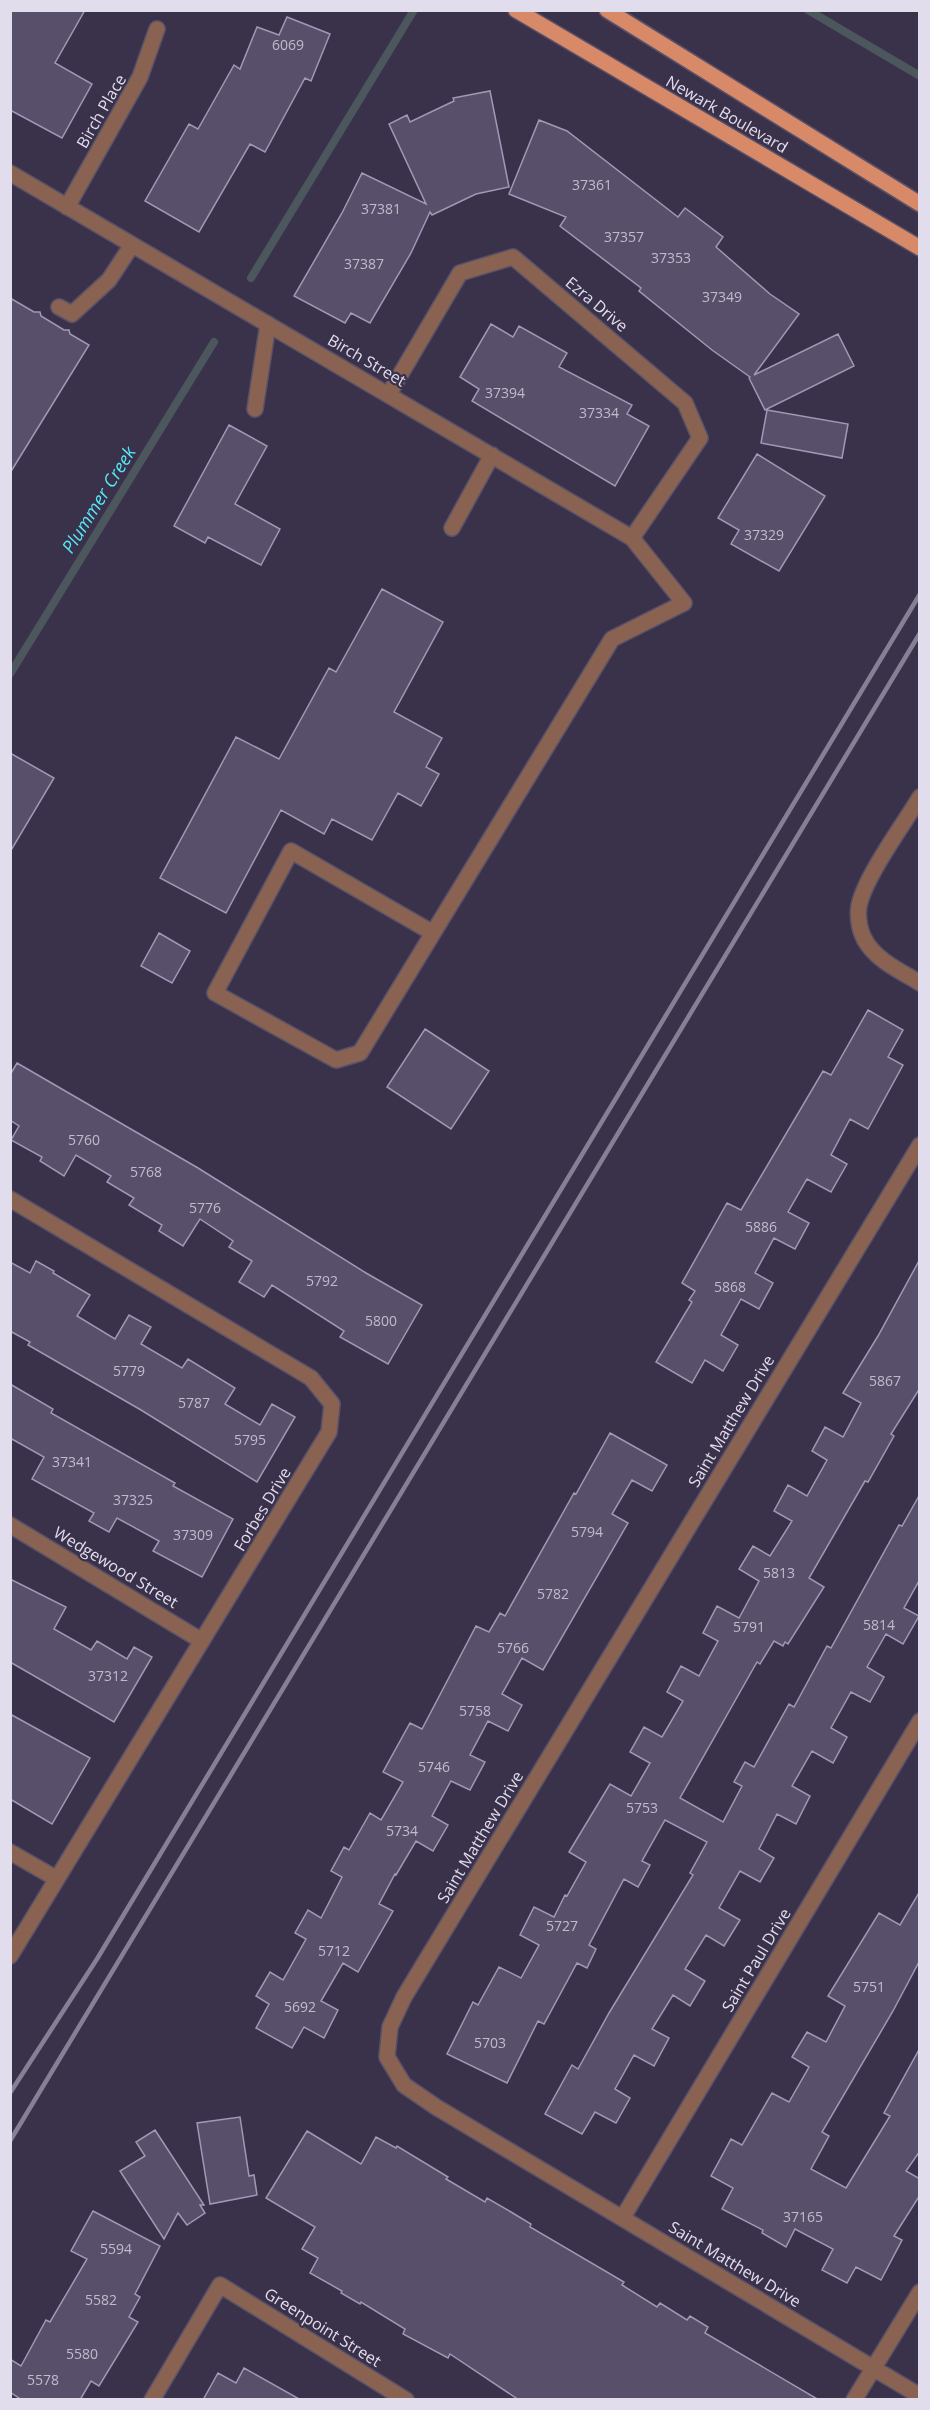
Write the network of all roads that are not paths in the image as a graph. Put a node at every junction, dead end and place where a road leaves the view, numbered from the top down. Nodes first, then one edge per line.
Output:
1 (516, 10) edge
2 (607, 10) edge
3 (158, 29) dead end
4 (10, 173) edge
5 (920, 204) edge
6 (67, 207) junction
7 (132, 245) junction
8 (920, 248) edge
9 (59, 307) dead end
10 (268, 324) junction
11 (389, 394) junction
12 (255, 410) dead end
13 (492, 455) junction
14 (452, 528) dead end
15 (632, 537) junction
16 (920, 797) edge
17 (433, 933) junction
18 (920, 983) edge
19 (920, 1145) edge
20 (10, 1199) edge
21 (10, 1525) edge
22 (202, 1641) junction
23 (920, 1721) edge
24 (10, 1852) edge
25 (57, 1880) junction
26 (10, 1956) edge
27 (622, 2217) junction
28 (920, 2292) edge
29 (873, 2368) junction
30 (920, 2396) edge
31 (152, 2400) edge
32 (406, 2400) edge
33 (854, 2400) edge

1 - 8 main road, Newark Boulevard
2 - 5 main road, Newark Boulevard
3 - 6 street, Birch Place
4 - 6 street, Birch Street
6 - 7 street, Birch Street
7 - 9 street
7 - 10 street, Birch Street
10 - 11 street, Birch Street
10 - 12 street
11 - 13 street, Birch Street
11 - 15 street, Ezra Drive
13 - 14 street
13 - 15 street, Birch Street
15 - 17 street, Birch Street
16 - 18 street
17 - 17 street
19 - 27 street, Saint Matthew Drive
20 - 22 street, Forbes Drive
21 - 22 street, Wedgewood Street
22 - 25 street, Forbes Drive
23 - 27 street, Saint Paul Drive
24 - 25 street
25 - 26 street, Forbes Drive
27 - 29 street, Saint Matthew Drive
28 - 29 street
29 - 30 street, Saint Matthew Drive
29 - 33 street
31 - 32 street, Greenpoint Street

